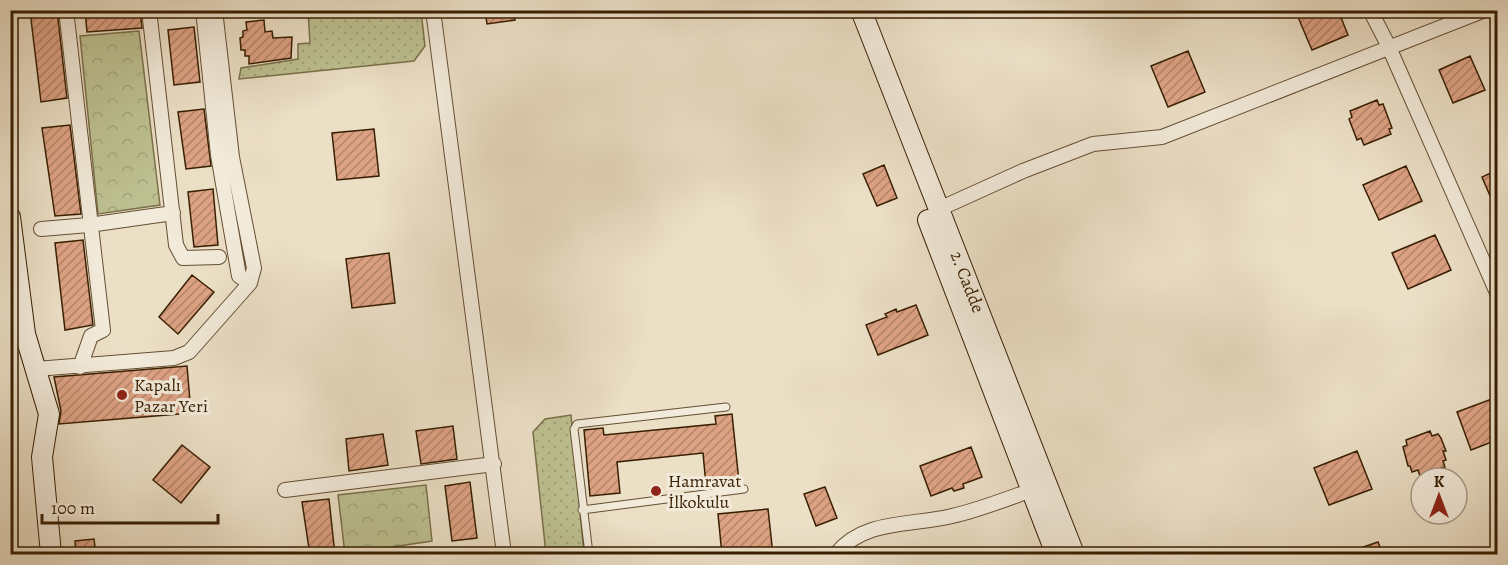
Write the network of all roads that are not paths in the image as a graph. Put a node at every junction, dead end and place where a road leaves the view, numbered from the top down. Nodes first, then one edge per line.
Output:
1 (66, 10) edge
2 (149, 10) edge
3 (203, 10) edge
4 (215, 10) edge
5 (433, 10) edge
6 (847, 10) edge
7 (861, 10) edge
8 (1370, 10) edge
9 (1485, 10) edge
10 (1390, 49) junction
11 (939, 209) junction
12 (172, 213) junction
13 (10, 217) edge
14 (89, 225) junction
15 (41, 229) dead end
16 (219, 257) dead end
17 (1494, 276) edge
18 (250, 283) junction
19 (1497, 295) edge
20 (80, 367) junction
21 (36, 369) junction
22 (726, 407) dead end
23 (494, 464) junction
24 (744, 489) dead end
25 (285, 490) dead end
26 (1032, 490) junction
27 (582, 510) junction
28 (51, 555) edge
29 (504, 555) edge
30 (589, 555) edge
31 (836, 555) edge
32 (1056, 555) edge
33 (1074, 555) edge

1 - 14 street
2 - 12 street
3 - 18 street
4 - 18 street
5 - 23 street
6 - 26 main road, 2. Cadde
7 - 11 main road, 2. Cadde
8 - 10 street
9 - 10 street
10 - 11 street
10 - 17 street
11 - 33 main road, 2. Cadde
12 - 14 street
12 - 16 street
13 - 21 main road
14 - 15 street
14 - 20 street
17 - 19 street
18 - 20 street
20 - 21 street
21 - 28 main road
22 - 27 lane
23 - 25 street
23 - 29 street
24 - 27 lane
26 - 31 street
26 - 32 main road, 2. Cadde
27 - 30 lane

